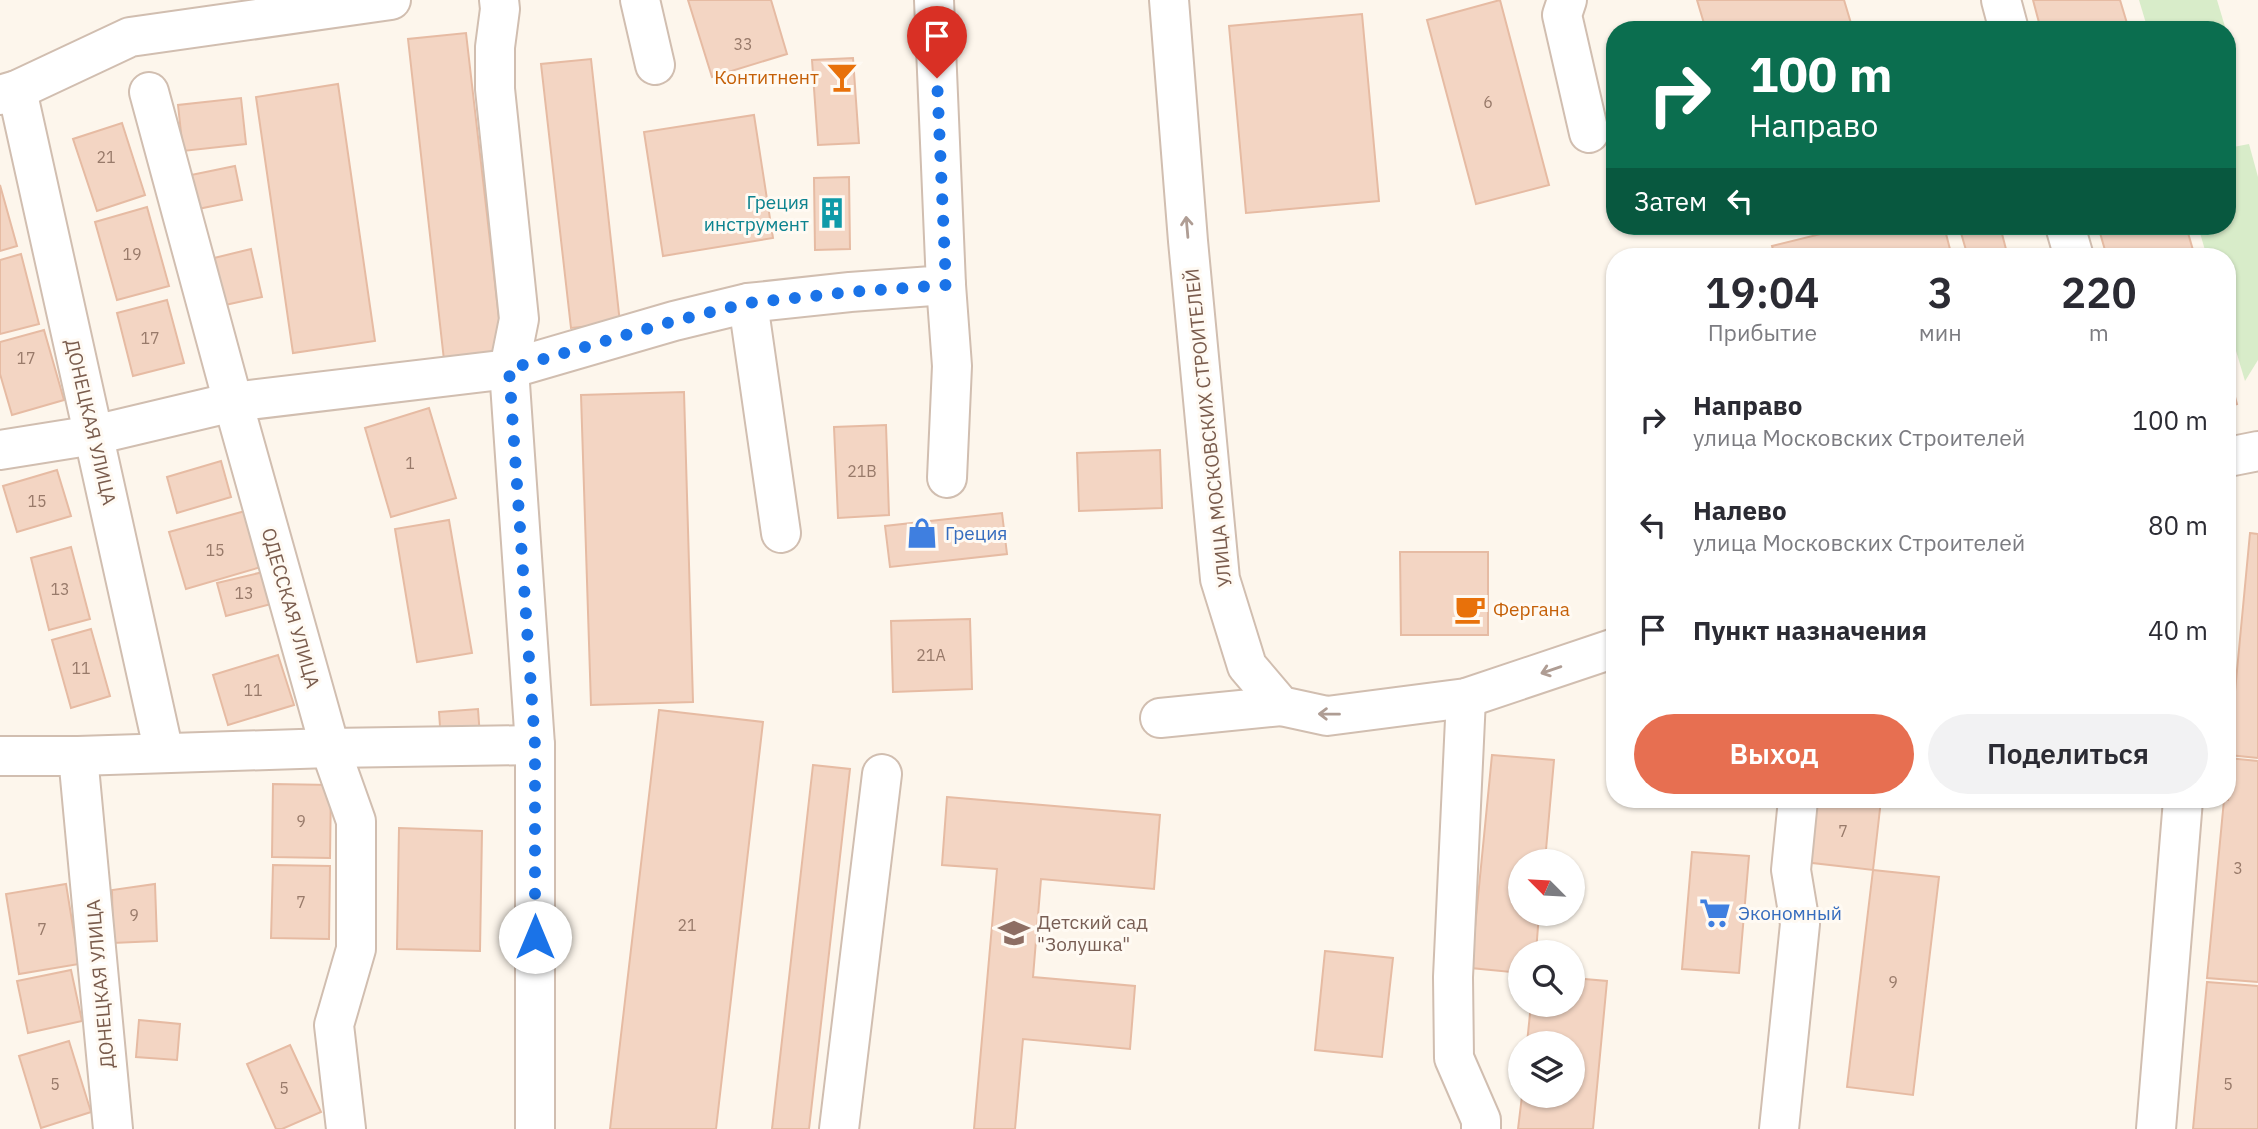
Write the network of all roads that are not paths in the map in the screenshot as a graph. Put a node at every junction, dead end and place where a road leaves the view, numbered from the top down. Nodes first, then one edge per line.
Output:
1 (391, 0) edge
2 (499, 0) edge
3 (640, 0) edge
4 (934, 0) edge
5 (1169, 0) edge
6 (1567, 0) edge
7 (2001, 0) edge
8 (2007, 21) edge
9 (655, 65) dead end
10 (149, 92) dead end
11 (8, 93) edge
12 (1589, 133) dead end
13 (946, 285) junction
14 (748, 303) junction
15 (509, 369) junction
16 (233, 402) junction
17 (94, 435) junction
18 (0, 450) edge
19 (2258, 452) edge
20 (2236, 456) edge
21 (947, 478) dead end
22 (781, 533) dead end
23 (1606, 651) edge
24 (1466, 698) junction
25 (1281, 706) junction
26 (1160, 718) dead end
27 (535, 745) junction
28 (330, 748) junction
29 (164, 753) junction
30 (0, 756) edge
31 (78, 756) junction
32 (883, 774) dead end
33 (1797, 808) edge
34 (2182, 808) edge
35 (113, 1129) edge
36 (346, 1129) edge
37 (535, 1129) edge
38 (839, 1129) edge
39 (1481, 1129) edge
40 (1779, 1129) edge
41 (2156, 1129) edge

1 - 11 street
2 - 15 street
3 - 9 street
4 - 13 street
25 -> 5 street, УЛИЦА МОСКОВСКИХ СТРОИТЕЛЕЙ
6 - 12 street
7 - 8 street
10 - 16 street, ОДЕССКАЯ УЛИЦА
11 - 17 street, ДОНЕЦКАЯ УЛИЦА
13 - 14 street
13 - 21 street
14 - 15 street
14 - 22 street
15 - 16 street
15 - 27 street
16 - 17 street
16 - 28 street, ОДЕССКАЯ УЛИЦА
17 - 18 street
17 - 29 street, ДОНЕЦКАЯ УЛИЦА
19 - 20 street
23 -> 24 street
24 -> 25 street
24 - 39 street
25 - 26 street
27 - 28 street
27 - 37 street
28 - 29 street
28 - 36 street, ОДЕССКАЯ УЛИЦА
29 - 31 street
30 - 31 street
31 - 35 street, ДОНЕЦКАЯ УЛИЦА
32 - 38 street
33 - 40 street
34 - 41 street

